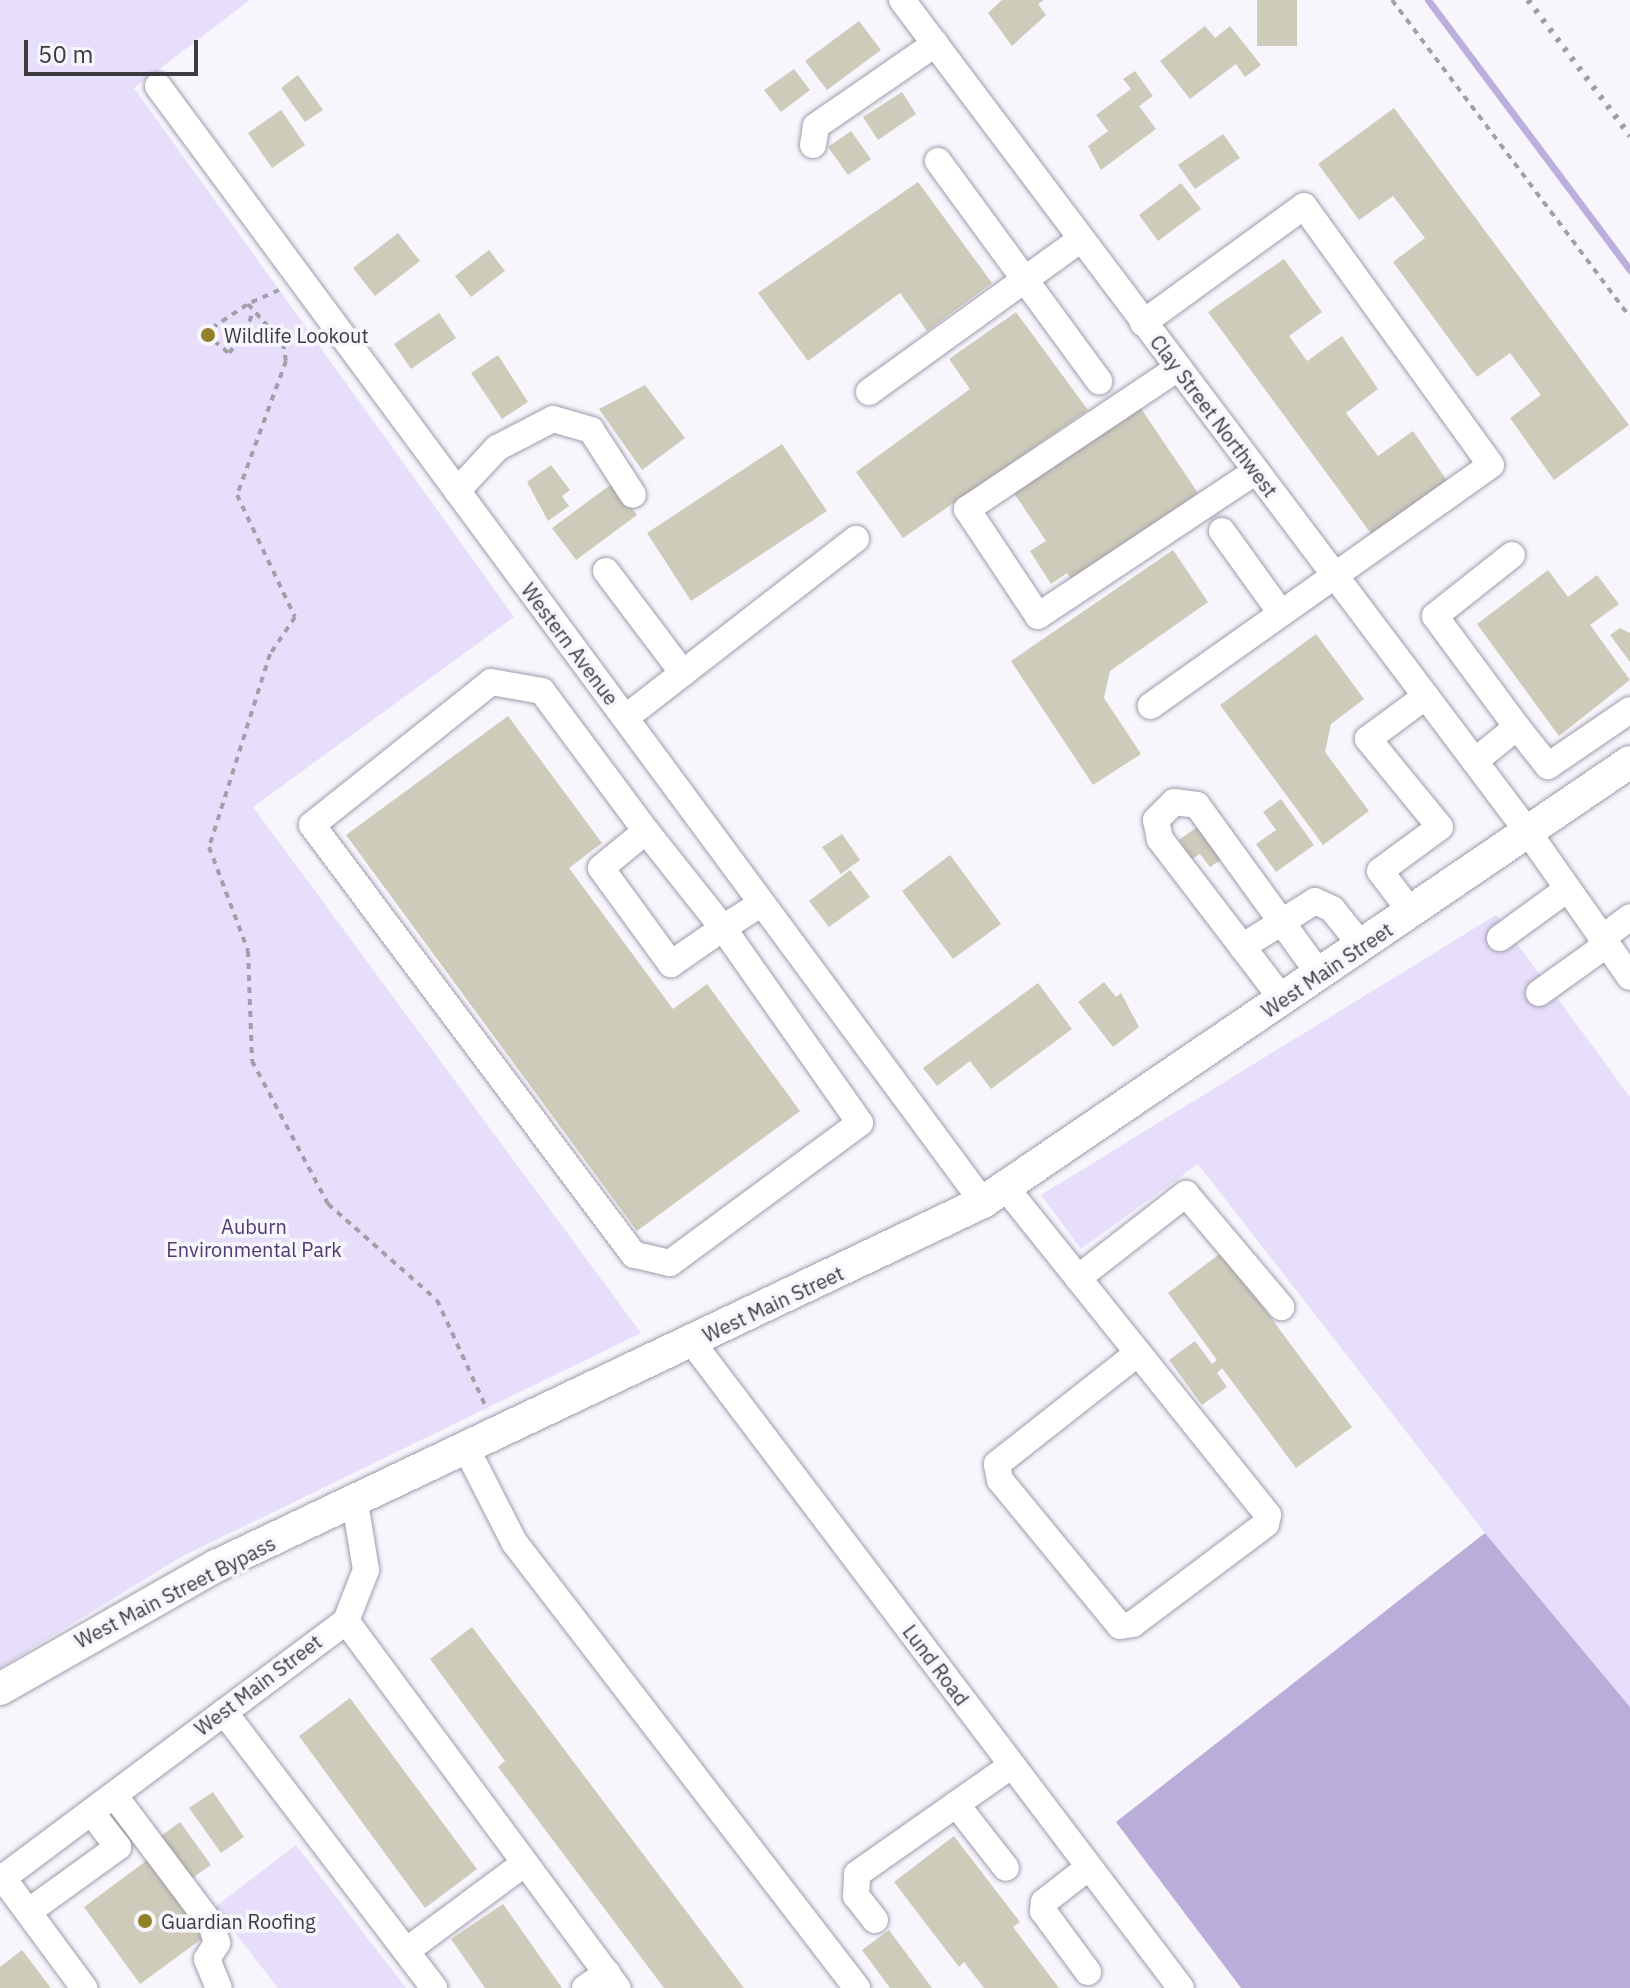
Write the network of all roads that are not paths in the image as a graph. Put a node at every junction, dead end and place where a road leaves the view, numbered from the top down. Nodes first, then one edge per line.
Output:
1 (902, 0) edge
2 (935, 44) junction
3 (158, 86) dead end
4 (813, 145) dead end
5 (938, 161) dead end
6 (1080, 240) junction
7 (1026, 280) junction
8 (1143, 323) junction
9 (1178, 368) junction
10 (1099, 381) dead end
11 (869, 392) dead end
12 (1256, 471) junction
13 (457, 491) junction
14 (633, 495) dead end
15 (1222, 531) dead end
16 (856, 539) dead end
17 (1512, 555) dead end
18 (606, 571) dead end
19 (1335, 575) junction
20 (1281, 613) junction
21 (683, 673) junction
22 (1426, 696) junction
23 (1151, 706) dead end
24 (1630, 710) edge
25 (625, 718) junction
26 (1517, 727) junction
27 (1475, 761) junction
28 (1630, 762) edge
29 (646, 831) junction
30 (1528, 832) junction
31 (1566, 890) junction
32 (762, 903) junction
33 (1411, 912) junction
34 (1630, 917) edge
35 (1282, 919) junction
36 (723, 928) junction
37 (1500, 938) dead end
38 (1604, 942) junction
39 (1362, 946) junction
40 (1242, 947) junction
41 (1320, 975) junction
42 (1630, 977) edge
43 (1539, 993) dead end
44 (1283, 1000) junction
45 (994, 1195) junction
46 (1078, 1278) junction
47 (1281, 1307) dead end
48 (692, 1342) junction
49 (1138, 1353) junction
50 (466, 1448) junction
51 (355, 1503) junction
52 (346, 1621) junction
53 (0, 1689) edge
54 (224, 1712) junction
55 (1012, 1765) junction
56 (114, 1795) junction
57 (956, 1804) junction
58 (91, 1812) junction
59 (525, 1863) junction
60 (1089, 1867) junction
61 (1006, 1868) dead end
62 (2, 1879) edge
63 (28, 1912) junction
64 (875, 1920) dead end
65 (406, 1951) junction
66 (1088, 1972) dead end
67 (603, 1983) edge
68 (84, 1988) edge
69 (219, 1988) edge
70 (434, 1988) edge
71 (857, 1988) edge
72 (1181, 1988) edge

1 - 2 street, Clay Street Northwest
2 - 4 street
2 - 6 street, Clay Street Northwest
3 - 13 street, Western Avenue
5 - 7 street
6 - 7 street
6 - 8 street, Clay Street Northwest
7 - 10 street
7 - 11 street
8 - 9 street, Clay Street Northwest
8 - 19 street
9 - 12 street, Clay Street Northwest
9 - 12 street
12 - 19 street, Clay Street Northwest
13 - 14 street
13 - 25 street, Western Avenue
15 - 20 street
16 - 21 street
17 - 26 street
18 - 21 street
19 - 20 street
19 - 22 street, Clay Street Northwest
20 - 23 street
21 - 25 street
22 - 27 street, Clay Street Northwest
22 - 33 street
24 - 26 street
25 - 32 street, Western Avenue
26 - 27 street
27 - 30 street, Clay Street Northwest
28 - 30 main road, West Main Street
29 - 36 street
29 - 36 street
29 - 36 street
30 - 31 street, Clay Street Northwest
30 - 33 main road, West Main Street
31 - 37 street
31 - 38 street, Clay Street Northwest
32 - 36 street
32 - 45 street, Western Avenue
33 - 39 main road, West Main Street
34 - 38 street
35 - 39 street
35 - 40 street
35 - 40 street
35 - 41 street
38 - 42 street, Clay Street Northwest
38 - 43 street
39 - 41 main road, West Main Street
40 - 44 street
41 - 44 main road, West Main Street
44 - 45 main road, West Main Street
45 - 46 street, Western Avenue
45 - 48 main road, West Main Street
46 - 47 street
46 - 49 street, Western Avenue
48 - 50 main road, West Main Street
48 - 55 street, Lund Road
49 - 49 street, Western Avenue
50 - 51 main road, West Main Street
50 - 71 street
51 - 52 street
51 - 53 main road, West Main Street Bypass
52 - 54 street, West Main Street
52 - 59 street
54 - 56 street, West Main Street
54 - 65 street
55 - 57 street
55 - 60 street, Lund Road
56 - 58 street, West Main Street
56 - 69 street
57 - 61 street
57 - 64 street
58 - 62 street, West Main Street
58 - 63 street
59 - 65 street
59 - 67 street
60 - 66 street
60 - 72 street, Lund Road
62 - 63 street, West Main Street
63 - 68 street, West Main Street
65 - 70 street

